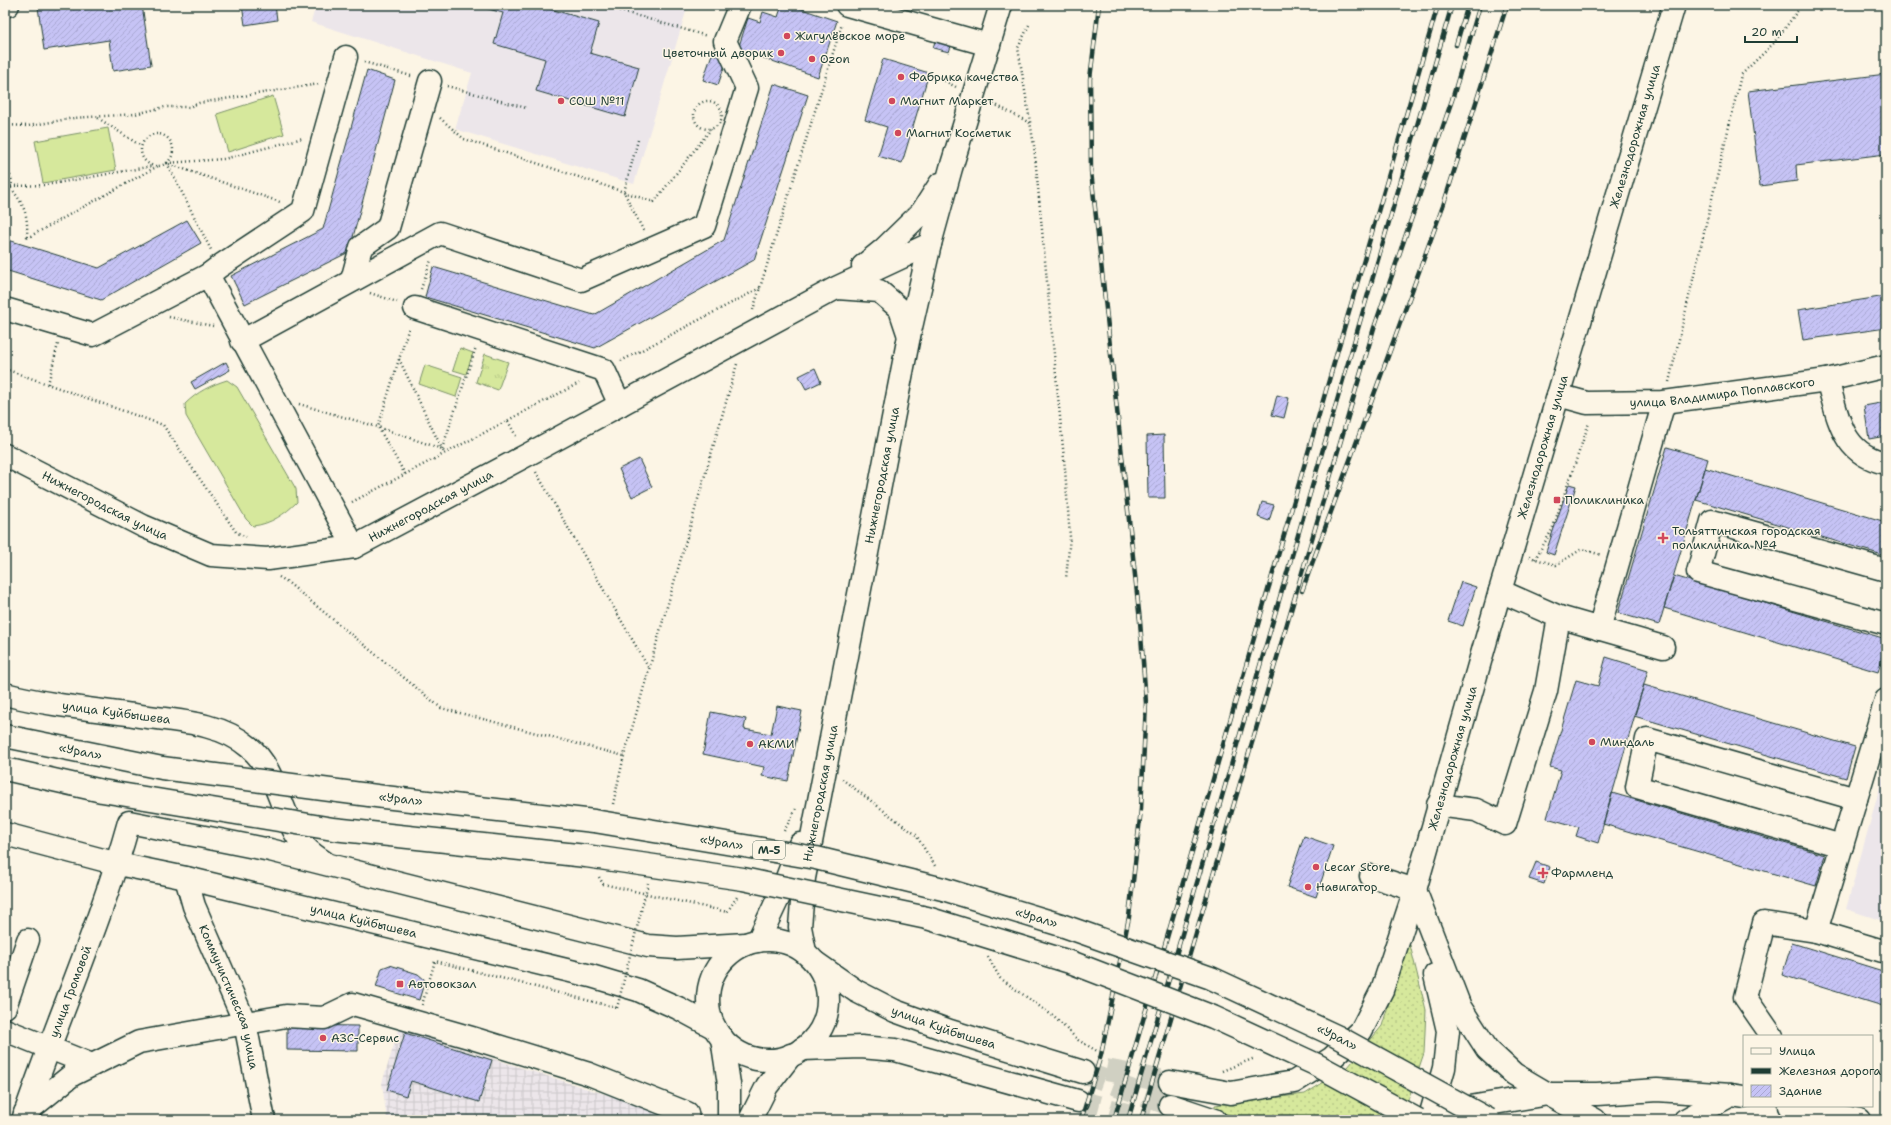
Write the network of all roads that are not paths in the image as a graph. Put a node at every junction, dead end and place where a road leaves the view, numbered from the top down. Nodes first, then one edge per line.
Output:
1 (8, 5) edge
2 (740, 5) edge
3 (848, 5) edge
4 (1001, 5) edge
5 (1674, 5) edge
6 (5, 6) edge
7 (988, 45) junction
8 (346, 57) road end
9 (430, 81) road end
10 (951, 168) junction
11 (930, 244) junction
12 (214, 271) junction
13 (348, 282) junction
14 (836, 288) junction
15 (415, 308) road end
16 (5, 309) edge
17 (240, 336) junction
18 (909, 336) junction
19 (1886, 366) edge
20 (1828, 380) junction
21 (1558, 395) junction
22 (1664, 402) junction
23 (620, 405) junction
24 (5, 455) edge
25 (1886, 463) edge
26 (354, 547) junction
27 (1886, 570) edge
28 (1500, 592) junction
29 (1559, 617) junction
30 (1886, 624) edge
31 (1599, 629) junction
32 (1663, 647) dead end
33 (5, 694) edge
34 (1886, 700) edge
35 (5, 736) edge
36 (5, 768) edge
37 (821, 790) junction
38 (1856, 799) junction
39 (1438, 805) junction
40 (130, 822) joint
41 (5, 834) edge
42 (1842, 846) junction
43 (118, 864) junction
44 (326, 864) junction
45 (1371, 876) dead end
46 (186, 878) junction
47 (1415, 890) junction
48 (1816, 931) junction
49 (28, 940) dead end
50 (752, 942) junction
51 (1886, 952) edge
52 (809, 957) junction
53 (5, 1007) edge
54 (244, 1023) junction
55 (5, 1030) edge
56 (719, 1033) junction
57 (1771, 1035) edge
58 (48, 1048) junction
59 (796, 1052) junction
60 (1090, 1063) tunnel mouth
61 (92, 1065) junction
62 (1170, 1082) tunnel mouth
63 (1548, 1094) junction
64 (1738, 1096) edge
65 (1078, 1101) tunnel mouth
66 (1170, 1105) tunnel mouth
67 (1797, 1107) edge
68 (1824, 1110) edge
69 (24, 1116) edge
70 (264, 1120) edge
71 (688, 1120) edge
72 (729, 1120) edge
73 (750, 1120) edge
74 (1215, 1120) edge
75 (1418, 1120) edge
76 (1429, 1120) edge
77 (1444, 1120) edge
78 (1489, 1120) edge
79 (1595, 1120) edge
80 (1685, 1120) edge
81 (1708, 1120) edge
82 (1860, 1120) edge

1 - 6 main road
2 - 13 main road
3 - 7 main road
4 - 7 main road, Нижнегородская улица
5 - 21 main road, Железнодорожная улица
7 - 10 main road, Нижнегородская улица
8 - 12 main road
9 - 13 main road
10 - 11 main road, Нижнегородская улица
10 - 14 main road
11 - 14 main road
11 - 18 main road, Нижнегородская улица
12 - 16 main road
12 - 17 main road
13 - 17 main road
14 - 18 main road
14 - 23 main road, Нижнегородская улица
15 - 23 main road
17 - 26 main road
18 - 37 main road, Нижнегородская улица
19 - 20 main road, улица Владимира Поплавского
20 - 22 main road, улица Владимира Поплавского
20 - 25 main road
21 - 22 main road, улица Владимира Поплавского
21 - 28 main road, Железнодорожная улица
22 - 31 main road
23 - 26 main road, Нижнегородская улица
24 - 26 main road, Нижнегородская улица
27 - 30 main road
28 - 29 main road
28 - 39 main road, Железнодорожная улица
29 - 31 main road
29 - 39 main road
31 - 32 main road
33 - 44 main road, улица Куйбышева
34 - 38 main road
35 - 78 main road, «Урал» / М-5, bridge
36 - 75 main road, bridge
37 - 50 main road
37 - 52 main road, Нижнегородская улица
38 - 42 main road
38 - 42 main road
39 - 47 main road, Железнодорожная улица
40 - 43 main road, улица Громовой
40 - 44 main road, улица Куйбышева
41 - 43 main road, улица Куйбышева
42 - 48 main road
43 - 46 main road, улица Куйбышева
43 - 58 main road, улица Громовой
44 - 50 main road, улица Куйбышева
45 - 47 main road
46 - 54 main road, Коммунистическая улица
46 - 56 main road, улица Куйбышева
47 - 62 main road, Железнодорожная улица
47 - 63 main road
47 - 76 main road
48 - 51 main road
48 - 57 main road
49 - 53 main road
50 - 52 main road
50 - 56 main road
52 - 59 main road
52 - 60 main road, улица Куйбышева
54 - 61 main road
54 - 70 main road, Коммунистическая улица
54 - 71 main road
55 - 58 main road
56 - 59 main road
56 - 72 main road
58 - 61 main road
58 - 69 main road, улица Громовой
59 - 65 main road
59 - 73 main road
61 - 69 main road
63 - 64 main road
63 - 77 main road
63 - 79 main road
64 - 80 main road
64 - 81 main road
66 - 74 main road
67 - 68 main road
68 - 82 main road

